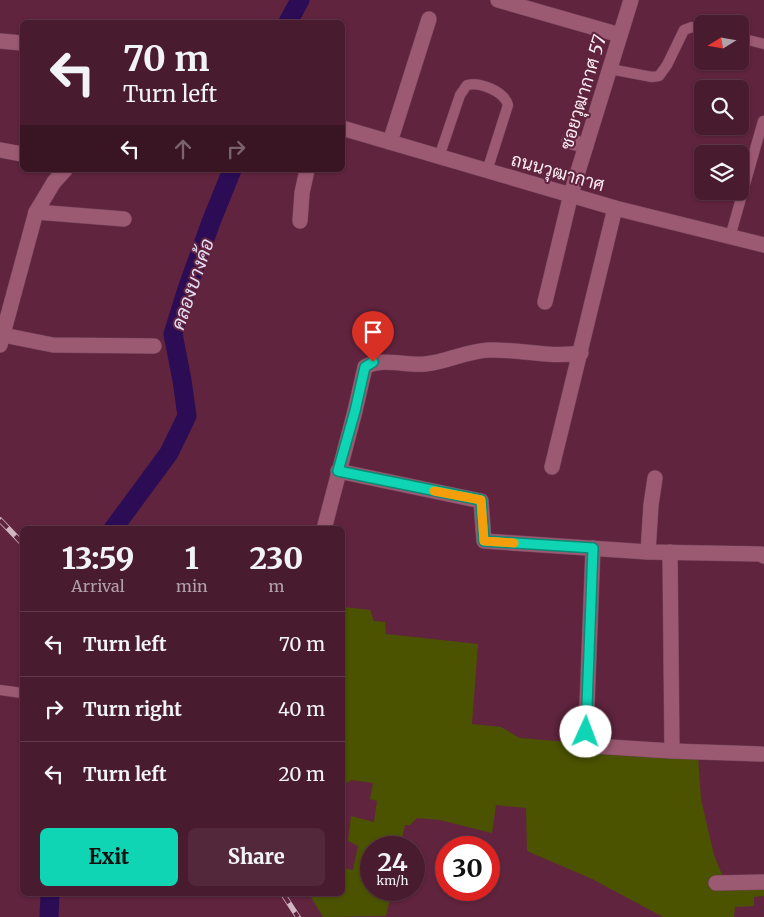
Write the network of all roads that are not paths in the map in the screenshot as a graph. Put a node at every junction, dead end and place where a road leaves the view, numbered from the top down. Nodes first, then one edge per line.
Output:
1 (498, 0) edge
2 (631, 0) edge
3 (429, 19) dead end
4 (694, 28) edge
5 (620, 35) junction
6 (749, 40) edge
7 (0, 41) edge
8 (20, 43) edge
9 (764, 44) edge
10 (610, 69) junction
11 (763, 121) edge
12 (345, 129) edge
13 (569, 141) dead end
14 (390, 142) junction
15 (586, 146) junction
16 (0, 150) edge
17 (20, 154) edge
18 (439, 157) junction
19 (759, 158) edge
20 (487, 171) junction
21 (64, 172) edge
22 (307, 172) edge
23 (571, 194) junction
24 (615, 208) junction
25 (36, 212) junction
26 (124, 219) dead end
27 (300, 221) dead end
28 (730, 237) junction
29 (764, 245) edge
30 (545, 302) dead end
31 (1, 340) edge
32 (154, 346) dead end
33 (581, 353) junction
34 (552, 467) dead end
35 (338, 471) junction
36 (654, 478) dead end
37 (325, 526) edge
38 (593, 548) junction
39 (648, 552) junction
40 (670, 552) junction
41 (764, 556) edge
42 (0, 690) edge
43 (20, 693) edge
44 (672, 751) junction
45 (761, 754) dead end
46 (764, 882) edge
47 (716, 883) dead end

1 - 5 street
2 - 5 street, ซอยวุฒากาศ 57
3 - 14 street
4 - 10 lane
5 - 10 street, ซอยวุฒากาศ 57
6 - 9 lane
7 - 8 street
10 - 15 street, ซอยวุฒากาศ 57
11 - 19 lane
12 - 14 street, ถนนวุฒากาศ
13 - 15 street
14 - 18 street, ถนนวุฒากาศ
15 - 23 street, ซอยวุฒากาศ 57
16 - 17 street
18 - 20 street, ถนนวุฒากาศ
18 - 20 lane
19 - 28 lane
20 - 23 street, ถนนวุฒากาศ
21 - 25 street
22 - 27 street
23 - 24 street, ถนนวุฒากาศ
23 - 30 street, ซอยวุฒากาศ 57
24 - 28 street, ถนนวุฒากาศ
24 - 33 street
25 - 26 street
25 - 31 street
28 - 29 street, ถนนวุฒากาศ
31 - 32 street
33 - 34 street
33 - 35 street
35 - 37 street
35 - 38 street
36 - 39 street
38 - 39 street
38 - 44 street
39 - 40 street
40 - 41 street
40 - 44 street
42 - 43 lane
44 - 45 street
46 - 47 street

